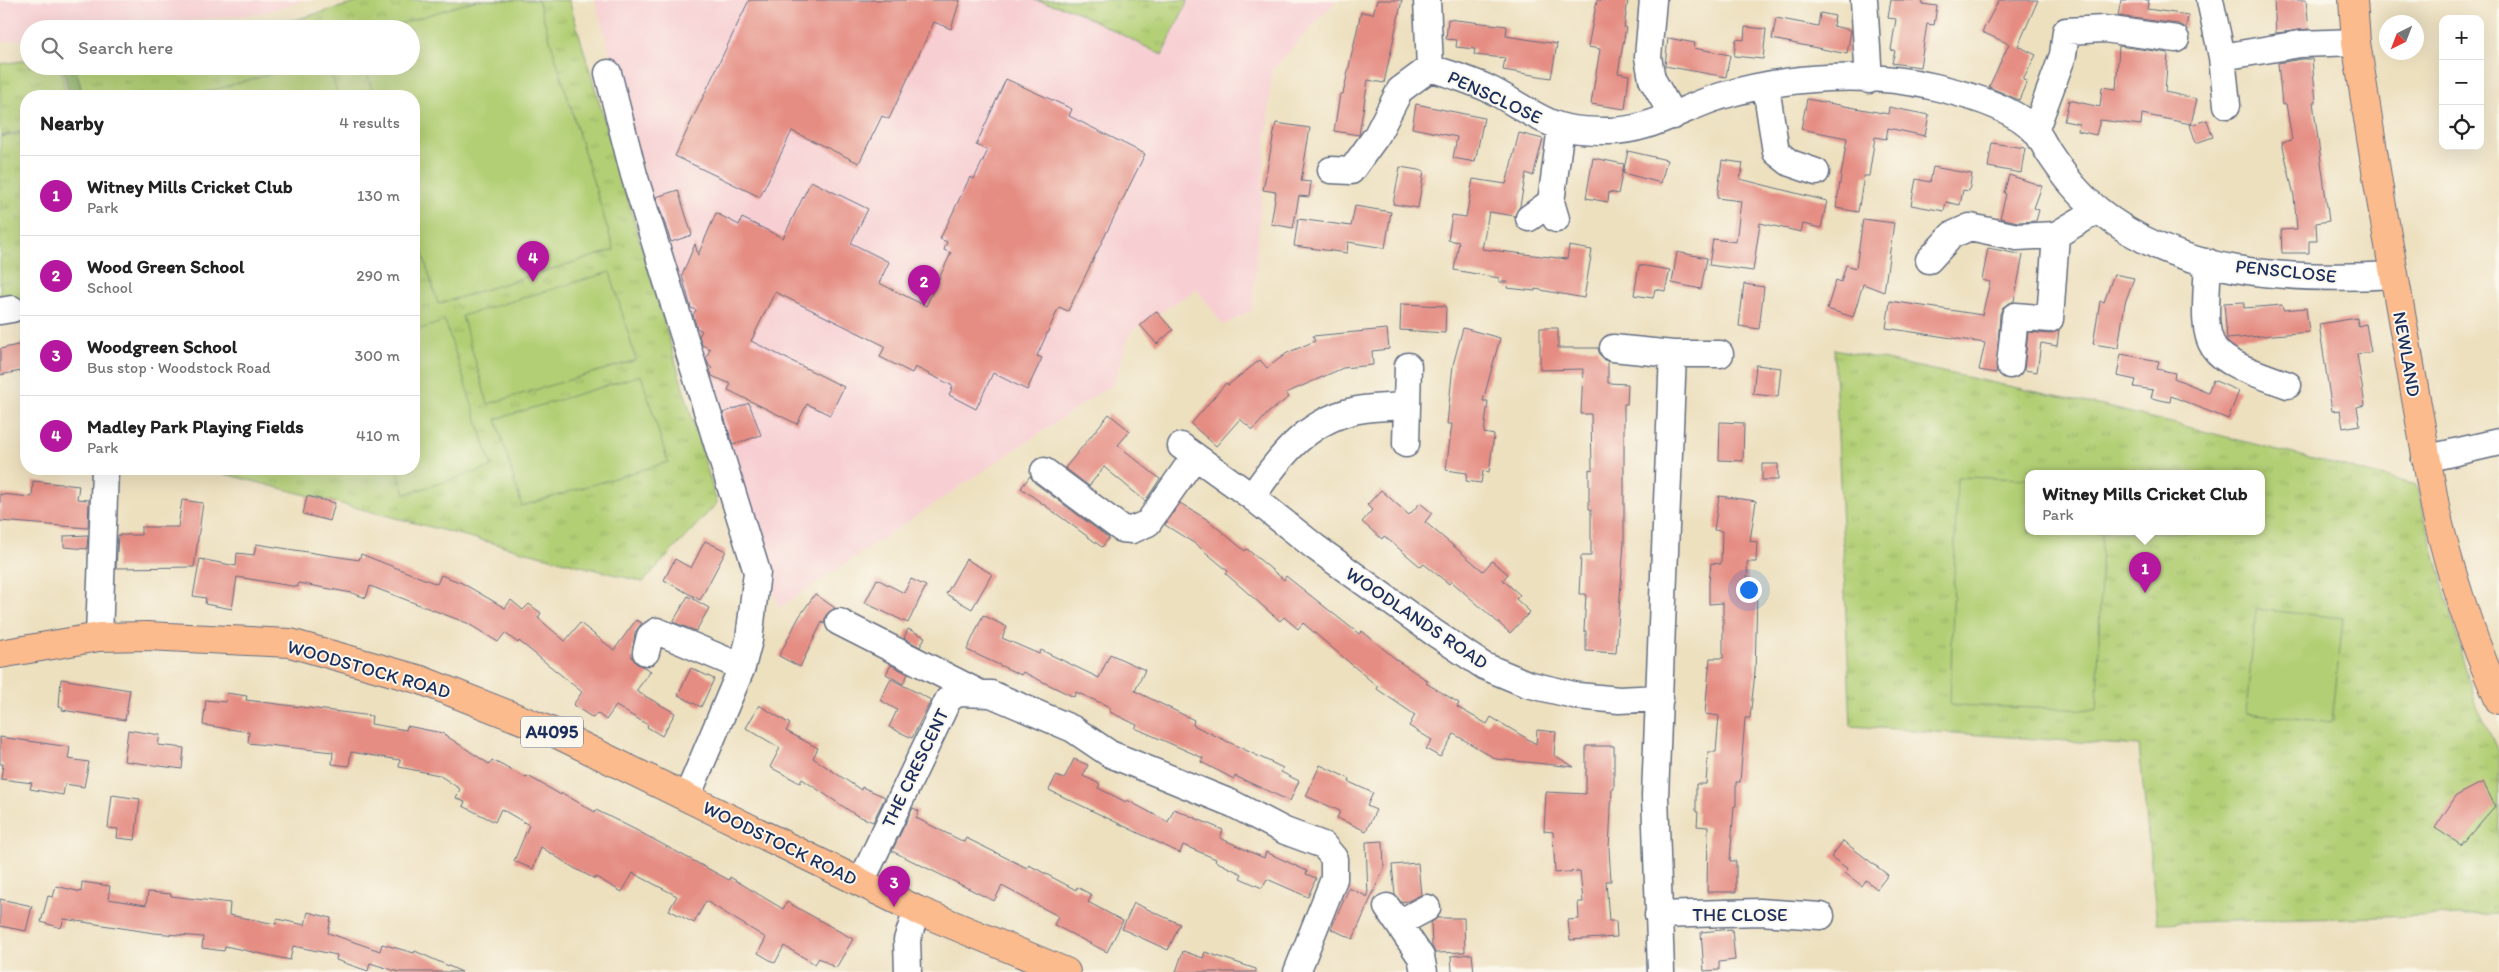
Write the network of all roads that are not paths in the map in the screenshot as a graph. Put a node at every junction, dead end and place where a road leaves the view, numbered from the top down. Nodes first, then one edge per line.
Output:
1 (1427, 0) edge
2 (1653, 0) edge
3 (1864, 0) edge
4 (2210, 0) edge
5 (2353, 0) edge
6 (2176, 39) dead end
7 (2356, 42) junction
8 (2222, 57) junction
9 (1430, 68) junction
10 (608, 73) dead end
11 (1869, 80) junction
12 (1766, 87) junction
13 (2227, 105) dead end
14 (1673, 116) junction
15 (1560, 127) junction
16 (2035, 131) junction
17 (1816, 172) dead end
18 (1348, 176) dead end
19 (2098, 210) junction
20 (1528, 218) dead end
21 (2056, 235) junction
22 (1930, 260) dead end
23 (2208, 262) junction
24 (2394, 275) junction
25 (1613, 348) dead end
26 (1673, 354) junction
27 (1720, 354) dead end
28 (2010, 365) dead end
29 (1408, 366) dead end
30 (2288, 385) dead end
31 (1407, 406) junction
32 (2499, 442) edge
33 (1406, 444) dead end
34 (2425, 459) junction
35 (1044, 471) dead end
36 (105, 475) edge
37 (1252, 497) junction
38 (839, 622) dead end
39 (99, 637) junction
40 (646, 652) dead end
41 (0, 654) edge
42 (742, 667) junction
43 (980, 694) junction
44 (1660, 698) junction
45 (2499, 700) edge
46 (687, 797) junction
47 (861, 882) junction
48 (1427, 908) dead end
49 (917, 910) junction
50 (1658, 916) junction
51 (1821, 916) dead end
52 (908, 972) edge
53 (1066, 972) edge
54 (1297, 972) edge
55 (1424, 972) edge
56 (1661, 972) edge

1 - 9 street, PENSCLOSE
2 - 14 street
3 - 11 street
4 - 8 street
5 - 7 main road, NEWLAND
6 - 16 street
7 - 8 street
7 - 24 main road, NEWLAND
8 - 13 street
9 - 15 street, PENSCLOSE
9 - 18 street, PENSCLOSE
10 - 42 street, WOODSTOCK ROAD
11 - 12 street, PENSCLOSE
11 - 16 street, PENSCLOSE
12 - 14 street, PENSCLOSE
12 - 17 street
14 - 15 street, PENSCLOSE
15 - 20 street, PENSCLOSE
16 - 19 street, PENSCLOSE
19 - 21 street
19 - 23 street, PENSCLOSE
21 - 22 street
21 - 28 street
23 - 24 street, PENSCLOSE
23 - 30 street, PENSCLOSE
24 - 34 main road, NEWLAND
25 - 26 street
26 - 27 street
26 - 44 street
29 - 31 street
31 - 33 street
31 - 37 street
32 - 34 street
34 - 45 main road, NEWLAND
35 - 37 street, WOODLANDS ROAD
36 - 39 street
37 - 44 street, WOODLANDS ROAD
38 - 43 street
39 - 41 main road, WOODSTOCK ROAD / A4095
39 - 46 main road, WOODSTOCK ROAD / A4095
40 - 42 street
42 - 46 street, WOODSTOCK ROAD
43 - 47 street, THE CRESCENT
43 - 54 street, THE CRESCENT
44 - 50 street
46 - 47 main road, WOODSTOCK ROAD / A4095
47 - 49 main road, WOODSTOCK ROAD / A4095
48 - 55 street
49 - 52 street
49 - 53 main road, WOODSTOCK ROAD / A4095
50 - 51 street, THE CLOSE
50 - 56 street

